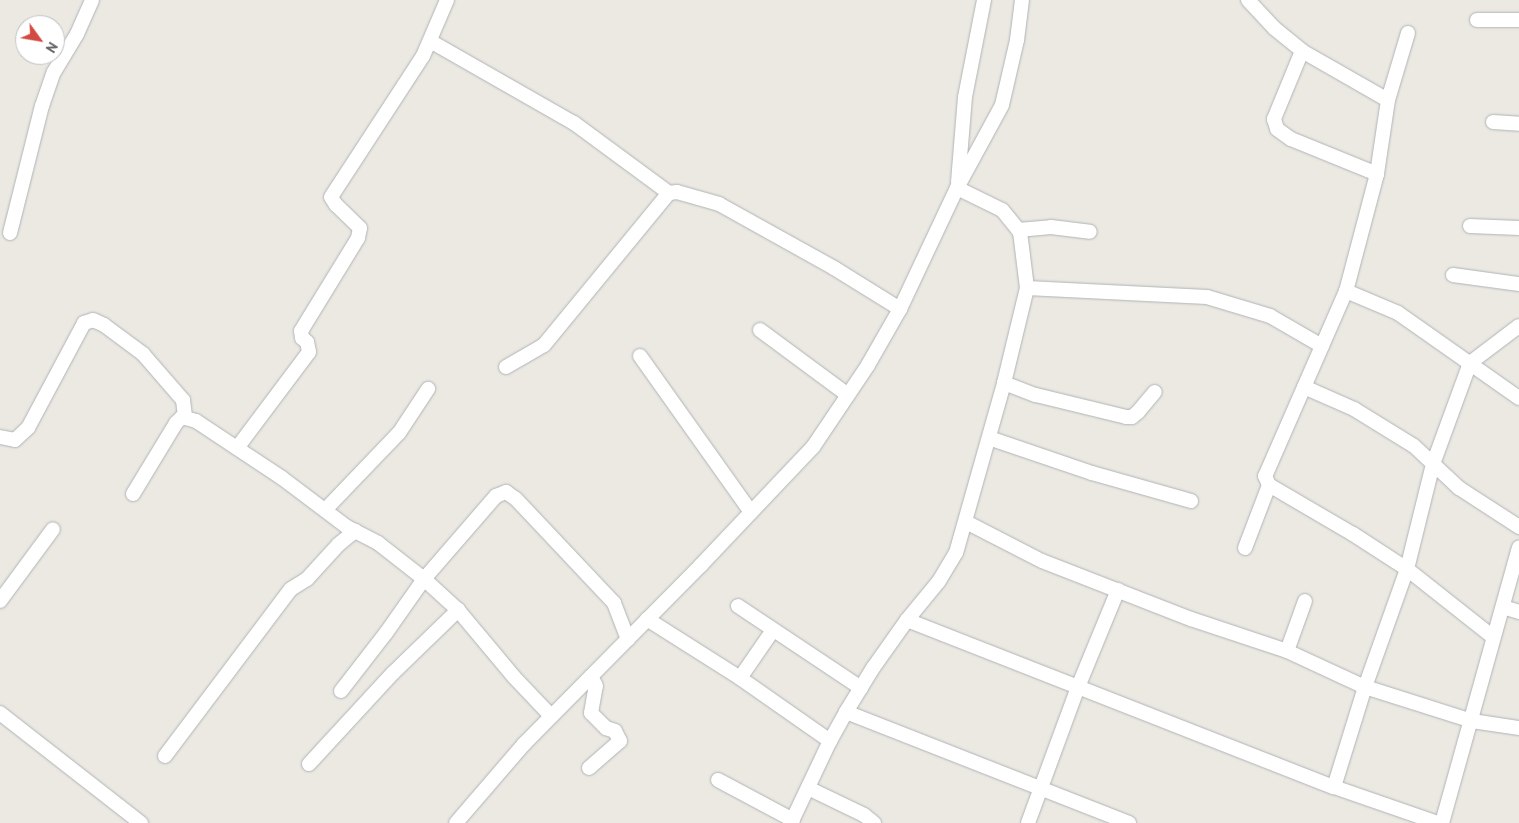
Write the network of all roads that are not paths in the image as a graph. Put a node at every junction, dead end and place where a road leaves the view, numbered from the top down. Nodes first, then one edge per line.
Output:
1 (92, 0) edge
2 (447, 0) edge
3 (984, 0) edge
4 (1022, 0) edge
5 (1248, 0) edge
6 (1477, 20) dead end
7 (1519, 20) edge
8 (1408, 33) dead end
9 (430, 41) junction
10 (1302, 51) junction
11 (1388, 100) junction
12 (1493, 122) dead end
13 (1519, 124) edge
14 (1377, 174) junction
15 (957, 188) junction
16 (668, 193) junction
17 (1470, 226) dead end
18 (1519, 228) edge
19 (1018, 230) junction
20 (1090, 232) dead end
21 (10, 233) dead end
22 (1452, 275) dead end
23 (1519, 284) edge
24 (1027, 288) junction
25 (1346, 291) junction
26 (900, 309) junction
27 (1519, 326) edge
28 (760, 330) dead end
29 (1322, 346) junction
30 (640, 356) dead end
31 (1470, 363) junction
32 (506, 367) dead end
33 (1004, 383) junction
34 (1304, 387) junction
35 (428, 388) dead end
36 (1155, 392) dead end
37 (848, 395) junction
38 (1519, 398) edge
39 (185, 417) junction
40 (0, 437) edge
41 (989, 438) junction
42 (237, 448) junction
43 (1433, 464) junction
44 (1269, 485) junction
45 (132, 494) dead end
46 (1191, 501) dead end
47 (326, 509) junction
48 (751, 512) junction
49 (966, 522) junction
50 (1519, 527) edge
51 (53, 528) dead end
52 (355, 531) junction
53 (1245, 548) dead end
54 (1519, 548) edge
55 (1407, 569) junction
56 (424, 579) junction
57 (1118, 590) junction
58 (0, 601) edge
59 (1305, 601) dead end
60 (738, 606) dead end
61 (1503, 607) junction
62 (458, 610) junction
63 (1519, 612) edge
64 (648, 619) junction
65 (907, 620) junction
66 (773, 630) junction
67 (1493, 637) junction
68 (628, 639) junction
69 (1287, 651) junction
70 (591, 676) junction
71 (740, 678) junction
72 (1078, 687) junction
73 (1365, 687) junction
74 (861, 688) junction
75 (341, 691) dead end
76 (846, 712) junction
77 (0, 713) edge
78 (551, 716) junction
79 (1472, 721) junction
80 (1519, 728) edge
81 (830, 741) junction
82 (165, 756) dead end
83 (310, 764) dead end
84 (589, 768) dead end
85 (718, 780) dead end
86 (1334, 787) junction
87 (808, 788) junction
88 (1039, 790) junction
89 (792, 822) edge
90 (141, 823) edge
91 (456, 823) edge
92 (874, 823) edge
93 (1028, 823) edge
94 (1129, 823) edge
95 (1438, 823) edge
96 (1442, 823) edge

1 - 21 street
2 - 9 street
3 - 15 street
4 - 15 street
5 - 10 street
6 - 7 street
8 - 11 street
9 - 16 street
9 - 42 street
10 - 11 street
10 - 14 street
11 - 14 street
12 - 13 street
14 - 25 street
15 - 19 street
15 - 26 street
16 - 26 street
16 - 32 street
17 - 18 street
19 - 20 street
19 - 24 street
22 - 23 street
24 - 29 street
24 - 33 street
25 - 29 street
25 - 31 street
26 - 37 street
27 - 31 street
28 - 37 street
29 - 34 street
30 - 48 street
31 - 38 street
31 - 43 street
33 - 36 street
33 - 41 street
34 - 43 street
34 - 44 street
35 - 47 street
37 - 48 street
39 - 40 street
39 - 42 street
39 - 45 street
41 - 46 street
41 - 49 street
42 - 47 street
43 - 50 street
43 - 55 street
44 - 53 street
44 - 55 street
47 - 52 street
48 - 64 street
49 - 57 street
49 - 65 street
51 - 58 street
52 - 56 street
52 - 82 street
54 - 61 street
55 - 67 street
55 - 73 street
56 - 62 street
56 - 68 street
56 - 75 street
57 - 69 street
57 - 72 street
59 - 69 street
60 - 66 street
61 - 63 street
61 - 67 street
62 - 78 street
62 - 83 street
64 - 68 street
64 - 71 street
65 - 72 street
65 - 74 street
66 - 71 street
66 - 74 street
67 - 79 street
68 - 70 street
69 - 73 street
70 - 78 street
70 - 84 street
71 - 81 street
72 - 86 street
72 - 88 street
73 - 79 street
73 - 86 street
74 - 76 street
76 - 81 street
76 - 88 street
77 - 90 street
78 - 91 street
79 - 80 street
79 - 96 street
81 - 87 street
85 - 89 street
86 - 95 street
87 - 89 street
87 - 92 street
88 - 93 street
88 - 94 street

